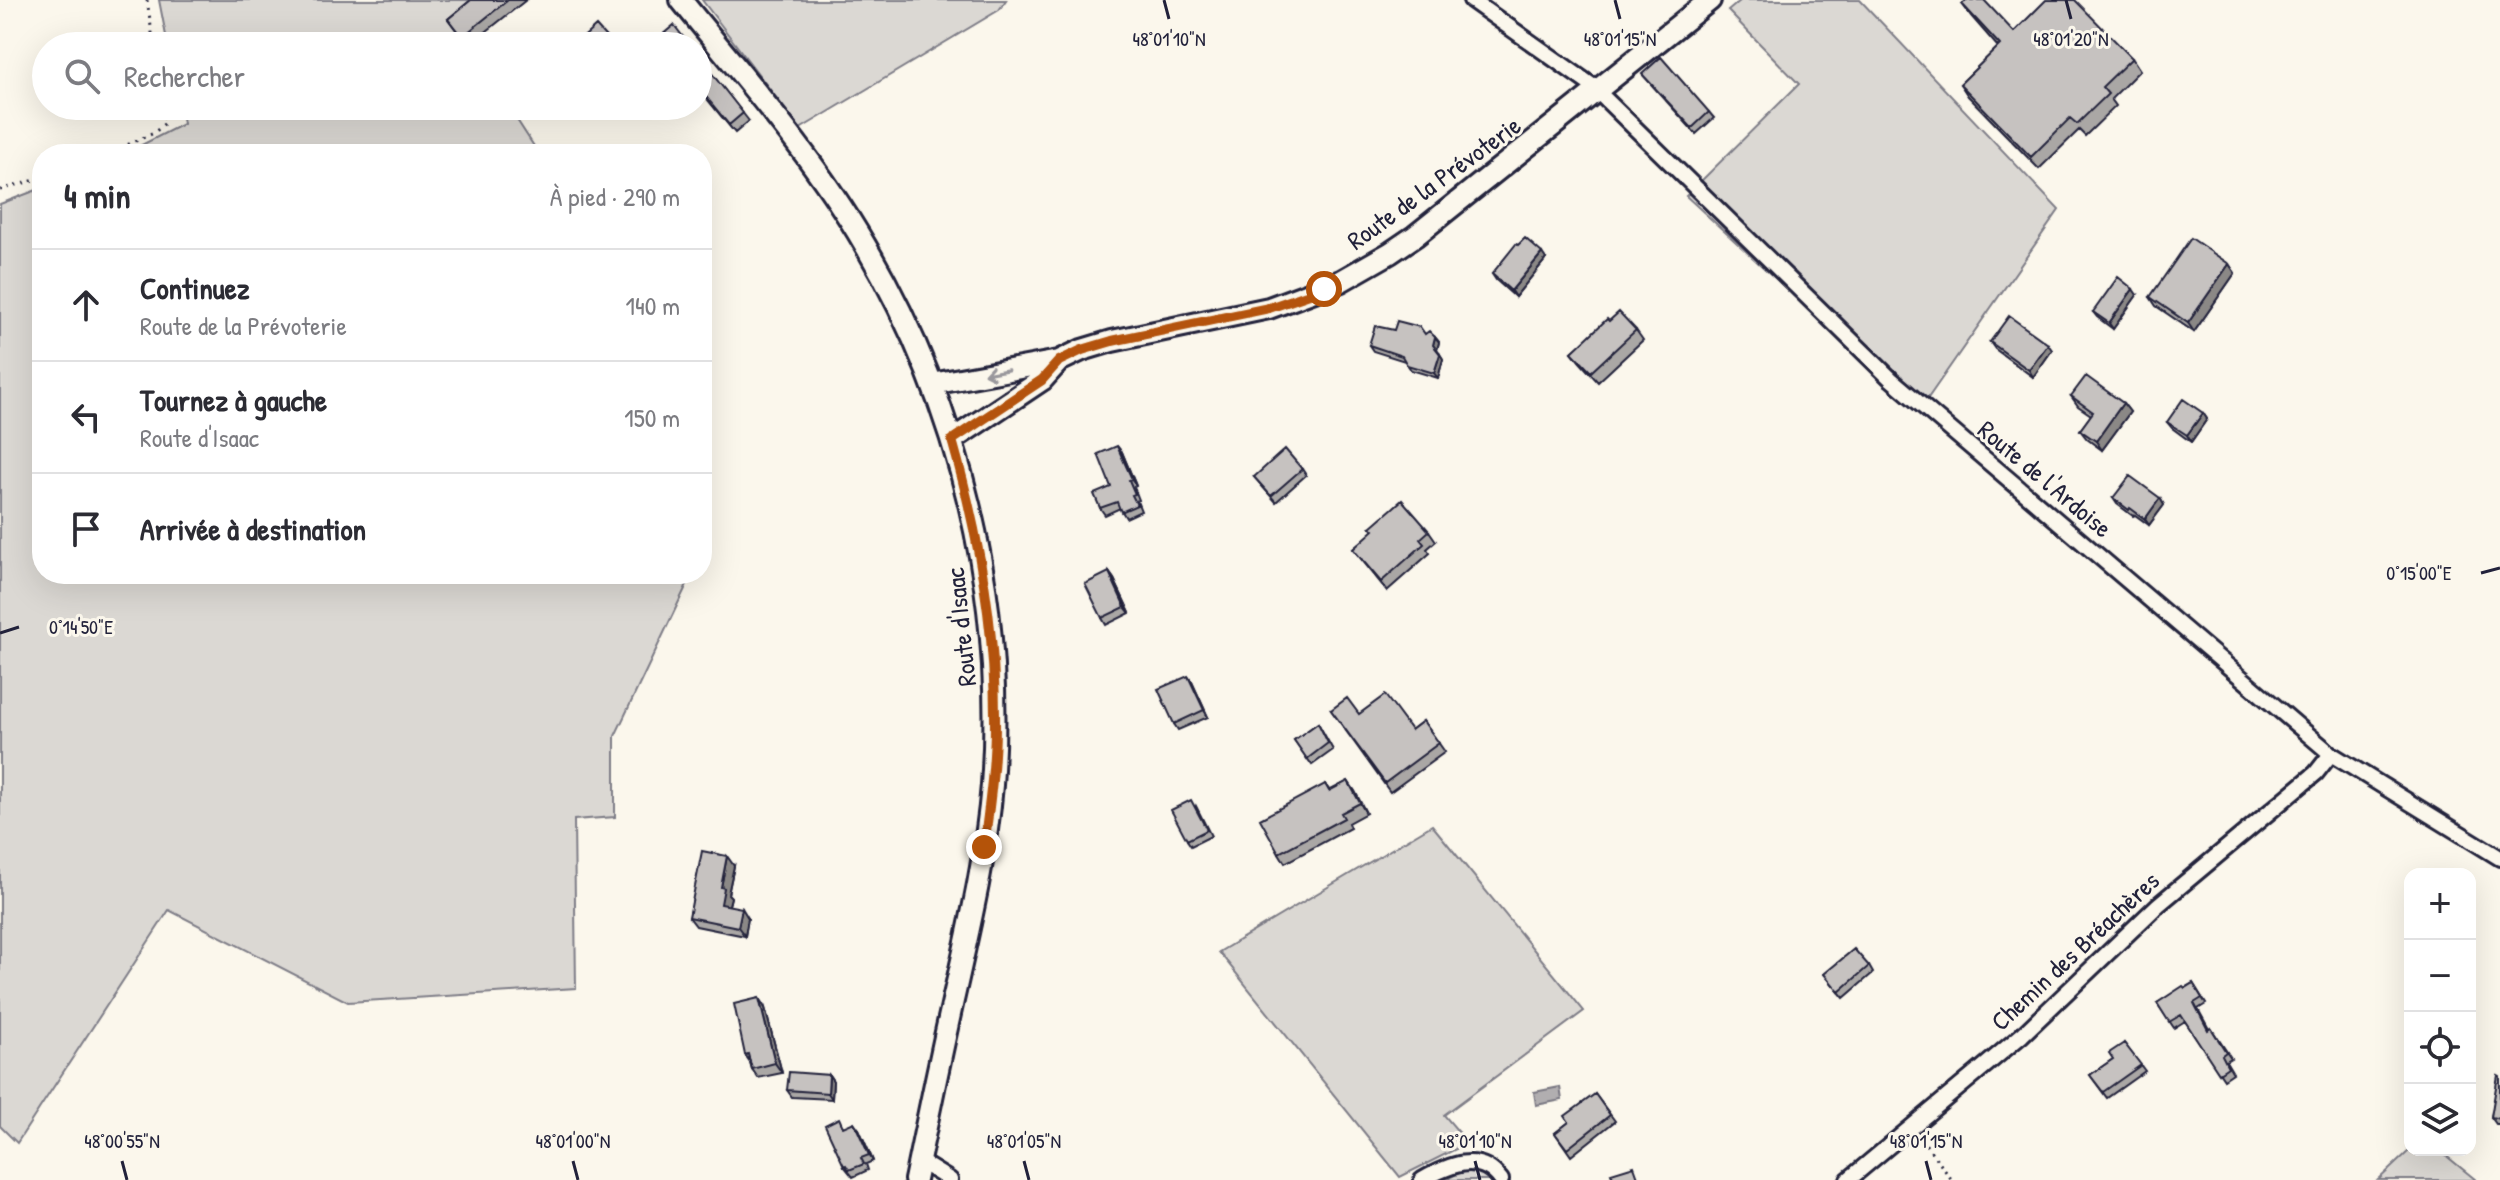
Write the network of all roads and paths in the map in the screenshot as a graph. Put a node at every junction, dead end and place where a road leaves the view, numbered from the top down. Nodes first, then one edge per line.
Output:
1 (147, 0) edge
2 (681, 0) edge
3 (1471, 0) edge
4 (1710, 0) edge
5 (152, 32) edge
6 (706, 32) edge
7 (712, 40) edge
8 (1597, 91) junction
9 (165, 120) edge
10 (129, 144) edge
11 (32, 181) edge
12 (0, 190) edge
13 (1059, 361) junction
14 (932, 384) junction
15 (952, 440) junction
16 (2331, 754) junction
17 (2500, 858) edge
18 (1912, 1127) junction
19 (917, 1171) edge
20 (950, 1180) edge
21 (1422, 1180) edge
22 (1501, 1180) edge
23 (1848, 1180) edge
24 (1952, 1180) edge

1 - 5 path
2 - 6 street, Route d'Isaac
3 - 8 street, Route de l'Ardoise
4 - 8 street, Route de la Prévoterie
7 - 14 street, Route d'Isaac
8 - 13 street, Route de la Prévoterie
8 - 16 street, Route de l'Ardoise
9 - 10 path
11 - 12 path
13 -> 14 street, Route de la Prévoterie
13 - 15 street, Route de la Prévoterie
14 - 15 street, Route d'Isaac
15 - 19 street, Route d'Isaac
16 - 17 street, Route de l'Ardoise
16 - 18 street, Chemin des Bréachères
18 - 23 street, Chemin des Bréachères
18 - 24 path
19 - 20 street
21 - 22 street

